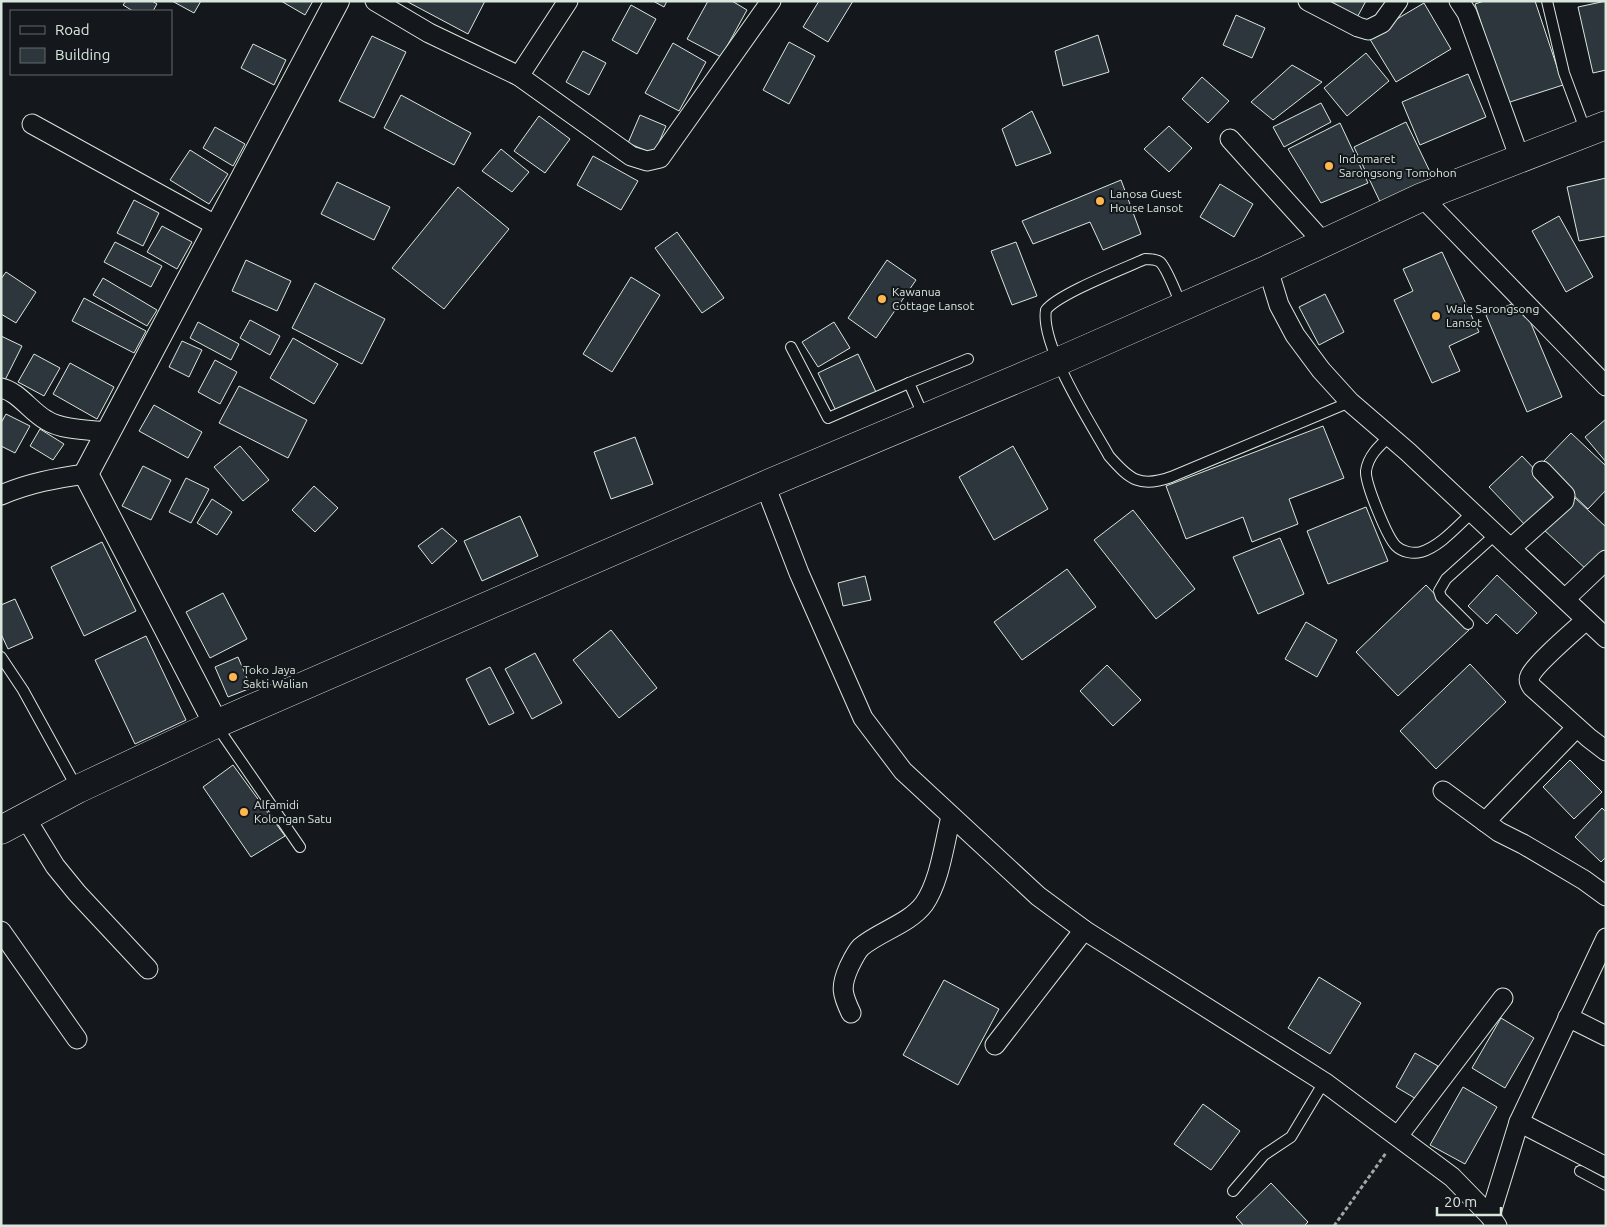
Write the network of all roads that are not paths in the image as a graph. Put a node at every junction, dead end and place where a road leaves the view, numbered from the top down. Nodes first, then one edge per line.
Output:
1 (337, 1) edge
2 (375, 1) edge
3 (568, 1) edge
4 (771, 1) edge
5 (1308, 1) edge
6 (1398, 1) edge
7 (1459, 1) edge
8 (1547, 1) edge
9 (519, 76) junction
10 (32, 124) dead end
11 (1596, 129) edge
12 (1230, 139) dead end
13 (1520, 159) junction
14 (1422, 197) junction
15 (218, 226) junction
16 (1324, 243) junction
17 (1268, 269) junction
18 (1182, 307) junction
19 (791, 347) dead end
20 (968, 359) dead end
21 (1058, 362) junction
22 (909, 383) junction
23 (1606, 386) edge
24 (1, 388) edge
25 (1350, 402) junction
26 (924, 418) junction
27 (108, 432) junction
28 (1390, 436) junction
29 (1542, 471) dead end
30 (86, 474) junction
31 (765, 485) junction
32 (1, 495) edge
33 (1473, 512) junction
34 (1496, 534) junction
35 (1511, 548) junction
36 (1606, 560) edge
37 (1564, 599) junction
38 (1586, 620) junction
39 (1468, 624) dead end
40 (1606, 638) edge
41 (1, 657) edge
42 (216, 724) junction
43 (1576, 728) junction
44 (1606, 751) edge
45 (78, 789) junction
46 (1443, 791) dead end
47 (25, 817) junction
48 (951, 817) junction
49 (1486, 822) junction
50 (1, 830) edge
51 (300, 847) dead end
52 (1606, 896) edge
53 (1084, 930) junction
54 (1, 931) edge
55 (1606, 938) edge
56 (148, 969) dead end
57 (1503, 998) dead end
58 (851, 1013) dead end
59 (1568, 1017) junction
60 (1606, 1036) edge
61 (76, 1038) dead end
62 (995, 1045) dead end
63 (1324, 1082) junction
64 (1519, 1122) junction
65 (1398, 1136) junction
66 (1606, 1167) edge
67 (1580, 1171) dead end
68 (1606, 1185) edge
69 (1233, 1191) dead end
70 (1494, 1221) edge

1 - 15 street
2 - 9 street
3 - 9 street
4 - 9 street
5 - 6 street
7 - 13 street
8 - 11 lane
10 - 15 street
11 - 13 highway
12 - 16 street
13 - 14 highway
14 - 16 highway
14 - 23 street
15 - 27 street
16 - 17 highway
17 - 18 highway
17 - 25 street
18 - 21 highway
18 - 21 lane
19 - 22 lane
20 - 22 lane
21 - 25 lane
21 - 26 highway
22 - 26 lane
24 - 27 street
25 - 28 street
26 - 31 highway
27 - 30 street
28 - 33 street
28 - 33 lane
29 - 35 street
30 - 32 street
30 - 42 street
31 - 42 highway
31 - 48 street
33 - 34 street
34 - 35 street
34 - 39 lane
35 - 37 street
36 - 37 street
37 - 38 street
38 - 40 street
38 - 43 street
41 - 45 lane
42 - 45 highway
42 - 51 lane
43 - 44 street
43 - 49 street
45 - 47 highway
46 - 49 street
47 - 50 highway
47 - 56 street
48 - 53 street
48 - 58 street
49 - 52 street
53 - 62 street
53 - 63 street
54 - 61 street
55 - 59 street
57 - 65 street
59 - 60 street
59 - 64 street
63 - 65 street
63 - 69 lane
64 - 66 street
64 - 70 street
65 - 70 street
67 - 68 lane

